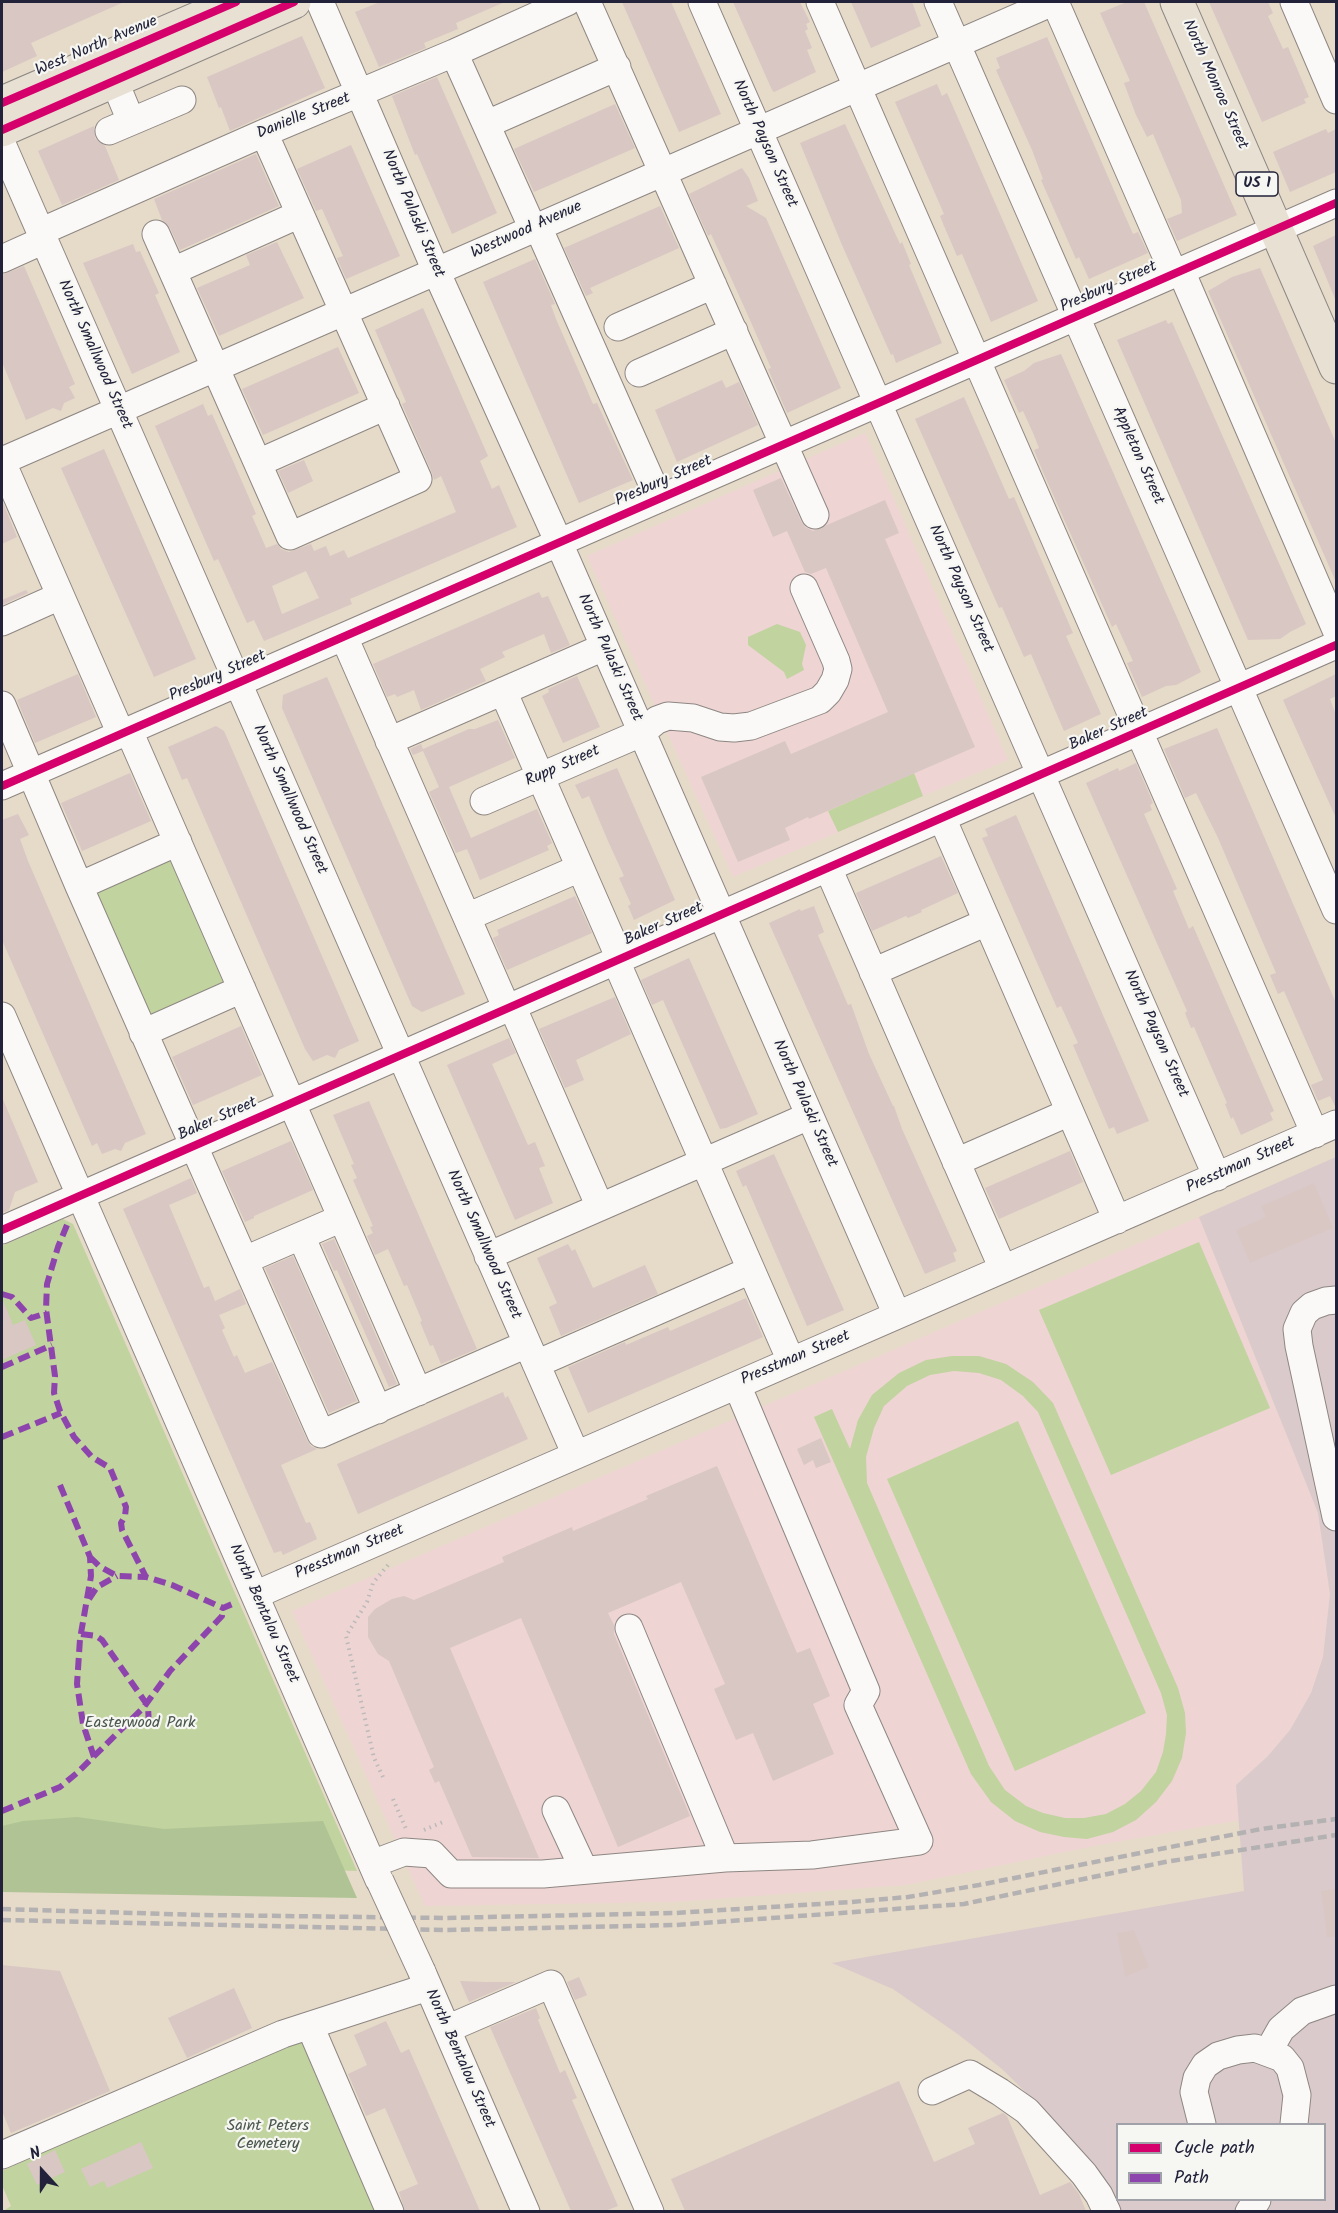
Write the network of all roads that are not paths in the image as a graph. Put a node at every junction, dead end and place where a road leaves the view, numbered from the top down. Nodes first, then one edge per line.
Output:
1 (236, 2) edge
2 (294, 2) edge
3 (320, 2) edge
4 (567, 2) edge
5 (587, 2) edge
6 (702, 2) edge
7 (820, 2) edge
8 (938, 2) edge
9 (1054, 2) edge
10 (1177, 2) edge
11 (1294, 2) edge
12 (957, 44) junction
13 (454, 53) junction
14 (617, 67) junction
15 (114, 80) junction
16 (857, 87) junction
17 (360, 94) junction
18 (183, 100) dead end
19 (1336, 100) edge
20 (2, 103) edge
21 (487, 124) junction
22 (2, 130) edge
23 (759, 130) junction
24 (264, 133) junction
25 (2, 144) edge
26 (663, 172) junction
27 (1336, 203) edge
28 (300, 214) junction
29 (535, 228) junction
30 (1276, 229) junction
31 (156, 234) dead end
32 (42, 236) junction
33 (2, 259) edge
34 (173, 271) junction
35 (436, 271) junction
36 (1178, 273) junction
37 (713, 285) junction
38 (344, 312) junction
39 (1076, 317) junction
40 (618, 327) dead end
41 (734, 331) junction
42 (977, 360) junction
43 (215, 368) junction
44 (1336, 368) edge
45 (639, 373) dead end
46 (878, 403) junction
47 (386, 406) junction
48 (118, 410) junction
49 (784, 444) junction
50 (2, 462) edge
51 (258, 463) junction
52 (659, 499) junction
53 (815, 515) dead end
54 (558, 543) junction
55 (804, 588) dead end
56 (60, 596) junction
57 (2, 622) edge
58 (344, 637) junction
59 (1336, 643) edge
60 (604, 647) junction
61 (237, 683) junction
62 (1239, 688) junction
63 (503, 691) junction
64 (2, 705) edge
65 (125, 732) junction
66 (1139, 732) junction
67 (641, 733) junction
68 (389, 741) junction
69 (31, 774) junction
70 (1041, 774) junction
71 (541, 777) junction
72 (2, 786) edge
73 (484, 801) dead end
74 (942, 818) junction
75 (178, 842) junction
76 (580, 868) junction
77 (828, 868) junction
78 (79, 886) junction
79 (1336, 910) edge
80 (721, 915) junction
81 (467, 917) junction
82 (987, 922) junction
83 (618, 960) junction
84 (873, 972) junction
85 (242, 989) junction
86 (509, 1007) junction
87 (2, 1016) edge
88 (143, 1033) junction
89 (400, 1055) junction
90 (292, 1103) junction
91 (1070, 1112) junction
92 (809, 1116) junction
93 (1326, 1129) edge
94 (193, 1146) junction
95 (704, 1161) junction
96 (956, 1162) junction
97 (1217, 1176) junction
98 (80, 1196) junction
99 (600, 1207) junction
100 (342, 1218) junction
101 (1117, 1220) junction
102 (2, 1230) edge
103 (301, 1236) junction
104 (488, 1256) junction
105 (245, 1260) junction
106 (1003, 1269) junction
107 (751, 1270) junction
108 (1336, 1300) edge
109 (897, 1315) junction
110 (531, 1354) junction
111 (791, 1361) junction
112 (737, 1385) junction
113 (418, 1392) junction
114 (378, 1410) junction
115 (576, 1455) junction
116 (1336, 1517) edge
117 (255, 1595) junction
118 (629, 1628) dead end
119 (556, 1810) dead end
120 (725, 1858) junction
121 (584, 1870) junction
122 (376, 1872) junction
123 (425, 1979) junction
124 (1336, 1999) edge
125 (310, 2026) junction
126 (447, 2029) junction
127 (1268, 2052) junction
128 (932, 2091) dead end
129 (1202, 2123) edge
130 (1294, 2123) edge
131 (2, 2155) edge
132 (390, 2211) edge
133 (526, 2211) edge
134 (651, 2211) edge
135 (1107, 2211) edge

1 - 20 main road, West North Avenue
2 - 15 main road
3 - 17 street, North Pulaski Street
4 - 13 street, Danielle Street
5 - 14 street
6 - 23 street, North Payson Street
7 - 16 street
8 - 12 street, Appleton Street
9 - 12 street, Westwood Avenue
9 - 36 street
10 - 30 main road, North Monroe Street / US 1
11 - 19 street
12 - 16 street, Westwood Avenue
12 - 39 street, Appleton Street
13 - 17 street, Danielle Street
13 - 21 street
14 - 21 street
14 - 26 street
15 - 18 street
15 - 22 main road
16 - 23 street, Westwood Avenue
16 - 42 street
17 - 24 street, Danielle Street
17 - 35 street, North Pulaski Street
21 - 29 street
23 - 26 street, Westwood Avenue
23 - 46 street, North Payson Street
24 - 28 street
24 - 32 street, Danielle Street
25 - 32 street, North Smallwood Street
26 - 29 street, Westwood Avenue
26 - 37 street
27 - 30 street, Presbury Street
28 - 34 street
28 - 38 street
29 - 35 street, Westwood Avenue
29 - 52 street
30 - 36 street, Presbury Street
30 - 44 main road, North Monroe Street / US 1
31 - 34 street
32 - 33 street, Danielle Street
32 - 48 street, North Smallwood Street
34 - 43 street
35 - 38 street, Westwood Avenue
35 - 54 street, North Pulaski Street
36 - 39 street, Presbury Street
36 - 59 street
37 - 40 street
37 - 41 street
38 - 43 street, Westwood Avenue
38 - 47 street
39 - 42 street, Presbury Street
39 - 62 street, Appleton Street
41 - 45 street
41 - 49 street
42 - 46 street, Presbury Street
42 - 66 street
43 - 48 street, Westwood Avenue
43 - 51 street
46 - 49 street, Presbury Street
46 - 70 street, North Payson Street
47 - 51 street
47 - 51 street
48 - 50 street, Westwood Avenue
48 - 61 street, North Smallwood Street
49 - 52 street, Presbury Street
49 - 53 street
50 - 56 street
52 - 54 street, Presbury Street
54 - 58 street, Presbury Street
54 - 60 street, North Pulaski Street
55 - 67 street, Rupp Street
56 - 57 street
56 - 65 street
58 - 61 street, Presbury Street
58 - 68 street
59 - 62 street, Baker Street
60 - 63 street
60 - 67 street, North Pulaski Street
61 - 65 street, Presbury Street
61 - 89 street, North Smallwood Street
62 - 66 street, Baker Street
62 - 79 street, Appleton Street
63 - 68 street
63 - 71 street
64 - 69 street
65 - 69 street, Presbury Street
65 - 75 street
66 - 70 street, Baker Street
66 - 93 street
67 - 71 street, Rupp Street
67 - 80 street, North Pulaski Street
68 - 81 street
69 - 72 street, Presbury Street
69 - 78 street
70 - 74 street, Baker Street
70 - 97 street, North Payson Street
71 - 73 street, Rupp Street
71 - 76 street
74 - 77 street, Baker Street
74 - 82 street
75 - 78 street
75 - 85 street
76 - 81 street
76 - 83 street
77 - 80 street, Baker Street
77 - 84 street
78 - 88 street
80 - 83 street, Baker Street
80 - 92 street, North Pulaski Street
81 - 86 street
82 - 84 street
82 - 91 street
83 - 86 street, Baker Street
83 - 95 street
84 - 96 street
85 - 88 street
85 - 90 street
86 - 89 street, Baker Street
86 - 99 street
87 - 98 street, North Bentalou Street
88 - 94 street
89 - 90 street, Baker Street
89 - 104 street, North Smallwood Street
90 - 94 street, Baker Street
90 - 100 street
91 - 96 street
91 - 101 street
92 - 95 street
92 - 109 street, North Pulaski Street
93 - 97 street, Presstman Street
94 - 98 street, Baker Street
94 - 105 street
95 - 99 street
95 - 107 street
96 - 106 street
97 - 101 street, Presstman Street
98 - 102 street, Baker Street
98 - 117 street, North Bentalou Street
99 - 104 street
100 - 103 street
100 - 113 street
101 - 106 street, Presstman Street
103 - 105 street
103 - 114 street
104 - 110 street, North Smallwood Street
105 - 114 street
106 - 109 street, Presstman Street
107 - 110 street
107 - 111 street
108 - 116 street
109 - 111 street, Presstman Street
110 - 113 street
110 - 115 street, North Smallwood Street
111 - 112 street, Presstman Street
112 - 115 street, Presstman Street
112 - 120 street
113 - 114 street
115 - 117 street, Presstman Street
117 - 122 street, North Bentalou Street
118 - 120 street
119 - 121 street
120 - 121 street
121 - 122 street
122 - 123 street, North Bentalou Street, bridge
123 - 125 street
123 - 126 street, North Bentalou Street
124 - 127 street
125 - 131 street
125 - 132 street
126 - 133 street, North Bentalou Street
126 - 134 street
127 - 129 street
127 - 130 street
128 - 135 street

